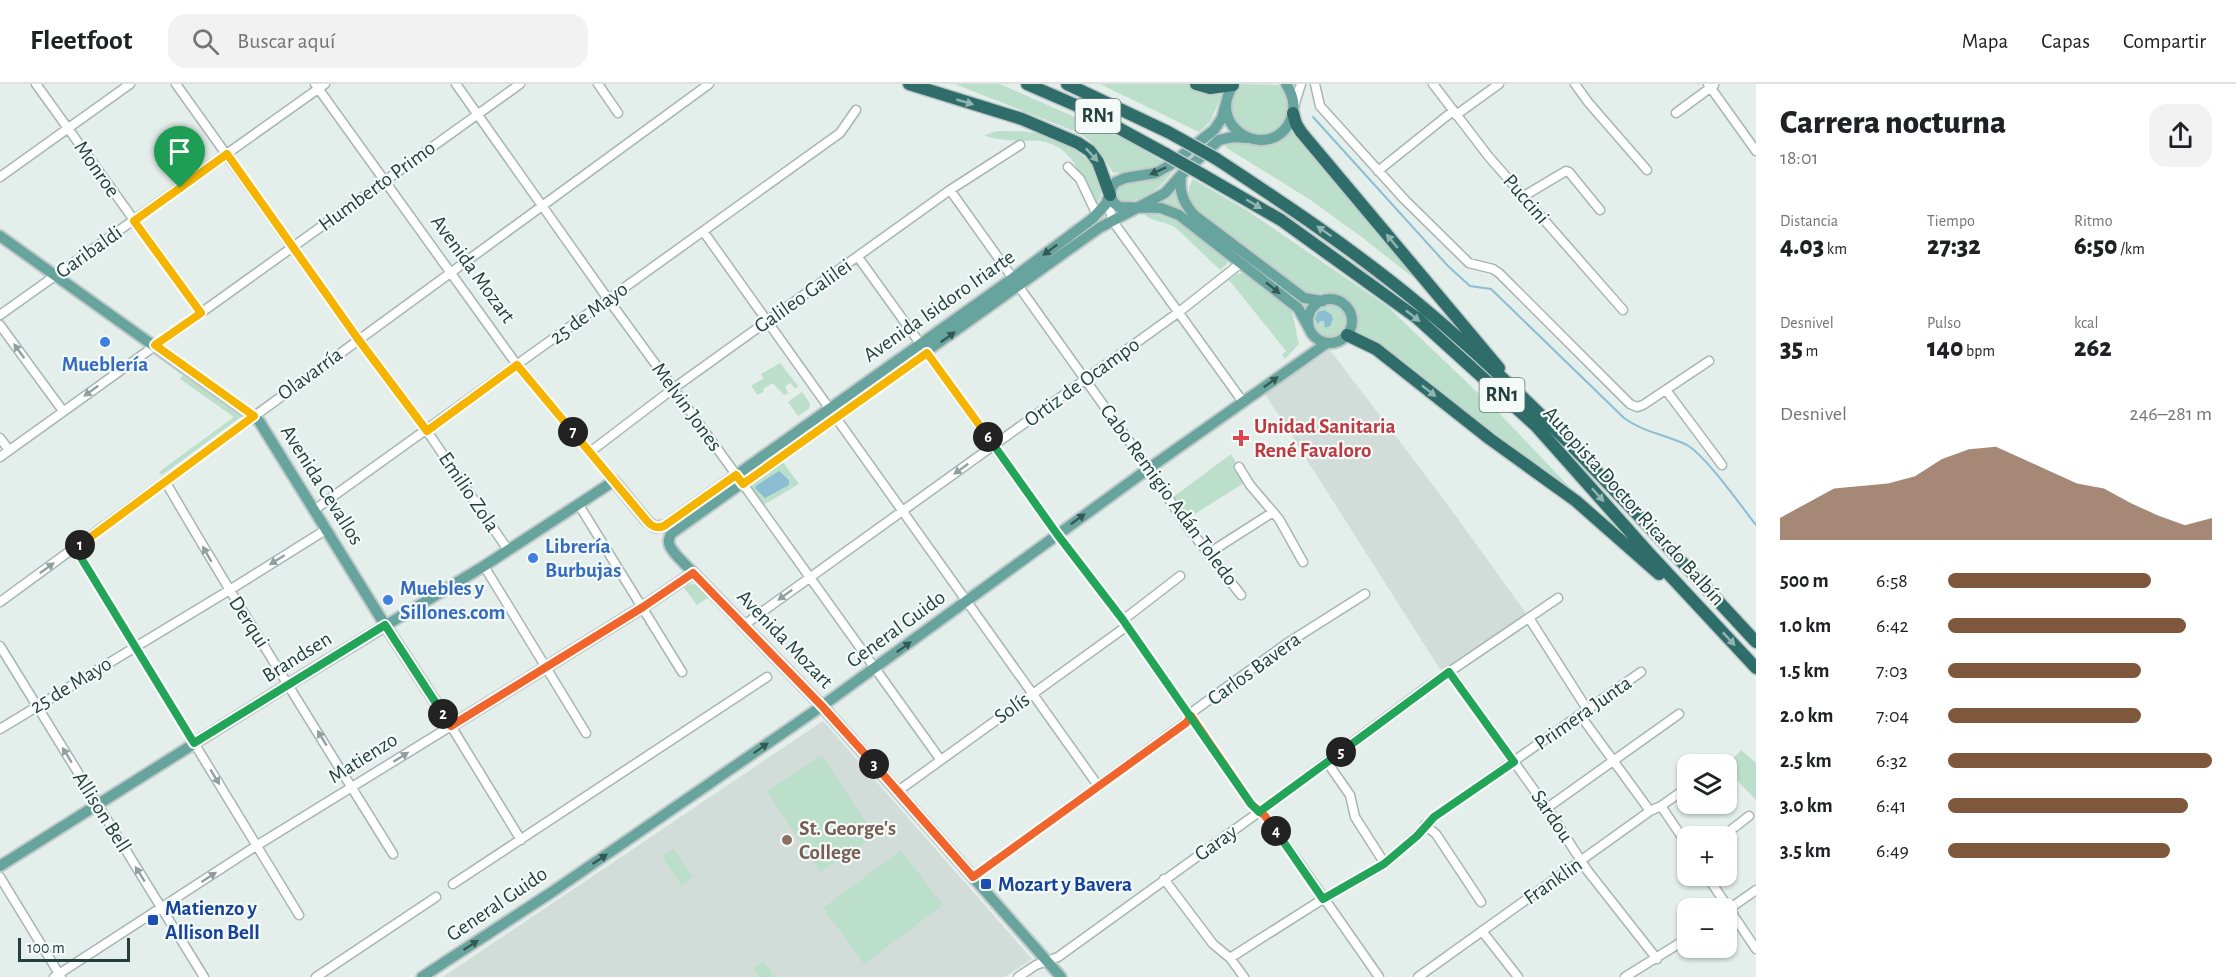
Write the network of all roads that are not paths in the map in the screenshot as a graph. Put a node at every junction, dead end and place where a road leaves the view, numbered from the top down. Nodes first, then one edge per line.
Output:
1 (36, 84) edge
2 (130, 84) edge
3 (176, 84) edge
4 (456, 84) edge
5 (520, 84) edge
6 (598, 84) edge
7 (709, 84) edge
8 (909, 84) edge
9 (1027, 84) edge
10 (1067, 84) edge
11 (1196, 84) edge
12 (1233, 84) edge
13 (1286, 84) edge
14 (1301, 84) edge
15 (1315, 84) edge
16 (1432, 84) edge
17 (1499, 84) edge
18 (1575, 84) edge
19 (1711, 85) edge
20 (319, 86) edge
21 (1226, 103) junction
22 (1294, 110) junction
23 (856, 111) dead end
24 (478, 113) junction
25 (618, 113) dead end
26 (1454, 113) junction
27 (1676, 113) dead end
28 (68, 128) junction
29 (1247, 138) junction
30 (1020, 145) dead end
31 (1756, 151) edge
32 (227, 154) junction
33 (1068, 167) dead end
34 (1647, 170) dead end
35 (1378, 171) junction
36 (1182, 174) junction
37 (0, 177) edge
38 (385, 181) junction
39 (950, 190) junction
40 (1524, 196) junction
41 (1109, 197) junction
42 (543, 205) junction
43 (1136, 208) junction
44 (1600, 210) dead end
45 (1112, 220) junction
46 (134, 221) junction
47 (1096, 221) junction
48 (703, 231) junction
49 (0, 236) edge
50 (293, 246) junction
51 (858, 257) junction
52 (1242, 263) junction
53 (452, 271) junction
54 (57, 275) junction
55 (1016, 282) junction
56 (608, 300) junction
57 (1323, 301) junction
58 (1623, 310) dead end
59 (1179, 312) junction
60 (201, 313) junction
61 (0, 315) edge
62 (767, 322) junction
63 (0, 325) edge
64 (1309, 328) junction
65 (1347, 335) junction
66 (358, 339) junction
67 (1327, 343) junction
68 (155, 345) junction
69 (923, 348) junction
70 (1709, 361) dead end
71 (517, 365) junction
72 (1086, 379) junction
73 (674, 388) junction
74 (1666, 390) junction
75 (1521, 395) junction
76 (1243, 402) junction
77 (63, 411) junction
78 (832, 413) junction
79 (254, 416) junction
80 (427, 431) junction
81 (0, 438) edge
82 (994, 445) junction
83 (9, 450) junction
84 (590, 452) junction
85 (0, 457) edge
86 (1722, 465) dead end
87 (1239, 467) dead end
88 (1148, 469) junction
89 (740, 479) junction
90 (165, 481) junction
91 (614, 481) junction
92 (579, 505) junction
93 (314, 510) junction
94 (902, 511) junction
95 (1273, 512) junction
96 (652, 526) joint
97 (327, 529) junction
98 (1057, 534) junction
99 (669, 546) joint
100 (75, 548) junction
101 (508, 550) junction
102 (1209, 553) junction
103 (1303, 562) dead end
104 (484, 566) junction
105 (693, 573) junction
106 (1180, 576) dead end
107 (810, 577) junction
108 (228, 591) junction
109 (1365, 594) dead end
110 (1241, 595) dead end
111 (1558, 598) dead end
112 (968, 601) junction
113 (0, 602) edge
114 (643, 607) junction
115 (1529, 618) junction
116 (1711, 620) junction
117 (1125, 623) junction
118 (385, 625) junction
119 (744, 625) junction
120 (1756, 642) edge
121 (0, 646) edge
122 (135, 647) junction
123 (547, 666) junction
124 (874, 668) junction
125 (1756, 668) edge
126 (682, 672) dead end
127 (1449, 672) junction
128 (1641, 672) dead end
129 (767, 676) dead end
130 (289, 684) junction
131 (1033, 693) junction
132 (37, 706) junction
133 (822, 706) junction
134 (1583, 712) junction
135 (1679, 714) dead end
136 (1191, 716) junction
137 (451, 726) junction
138 (0, 729) edge
139 (586, 733) dead end
140 (194, 743) junction
141 (940, 759) junction
142 (1613, 761) junction
143 (1327, 762) junction
144 (1514, 762) junction
145 (1099, 787) junction
146 (352, 788) junction
147 (898, 791) junction
148 (1677, 795) edge
149 (98, 805) junction
150 (1661, 806) junction
151 (1547, 808) junction
152 (1650, 811) junction
153 (1259, 812) junction
154 (1749, 816) dead end
155 (1425, 825) junction
156 (1736, 826) edge
157 (1677, 830) edge
158 (521, 840) junction
159 (256, 846) junction
160 (393, 854) dead end
161 (1582, 861) junction
162 (1384, 864) junction
163 (0, 866) edge
164 (0, 877) edge
165 (973, 877) junction
166 (1164, 879) junction
167 (453, 884) dead end
168 (1756, 890) edge
169 (436, 897) dead end
170 (1323, 899) junction
171 (1481, 902) dead end
172 (1737, 903) edge
173 (161, 907) junction
174 (299, 915) dead end
175 (1737, 923) edge
176 (1482, 931) junction
177 (1677, 945) edge
178 (1756, 949) edge
179 (1230, 958) junction
180 (1657, 959) junction
181 (1047, 961) junction
182 (58, 976) edge
183 (204, 977) edge
184 (316, 977) edge
185 (422, 977) edge
186 (1018, 977) edge
187 (1061, 977) edge
188 (1244, 977) edge
189 (1379, 977) edge
190 (1418, 977) edge
191 (1518, 977) edge
192 (1625, 977) edge

1 - 28 street, Monroe
2 - 28 street
3 - 32 street, Emilio Zola
4 - 24 street, Melvin Jones
5 - 24 street, Humberto Primo
6 - 25 street
7 - 42 street, Olavarría
8 -> 41 highway
9 -> 116 highway, Autopista Doctor Ricardo Balbín / RN1, bridge
75 -> 10 highway, Autopista Doctor Ricardo Balbín / RN1, bridge
11 - 12 highway
12 - 21 main road
13 - 22 main road
14 - 22 street
15 - 35 street
16 - 26 street, Puccini
17 - 26 street
18 - 34 street
19 - 27 street
19 - 31 street
20 - 32 street, Garibaldi
20 - 38 street, Avenida Mozart
21 - 29 main road
21 -> 41 main road, Avenida Isidoro Iriarte
22 - 29 main road, Avenida Isidoro Iriarte
75 -> 22 highway
23 - 48 street, 25 de Mayo
24 - 38 street, Humberto Primo
24 - 42 street, Melvin Jones
26 - 35 street
26 - 40 street, Puccini
28 - 37 street
28 - 46 street, Monroe
29 - 36 main road, Avenida Isidoro Iriarte
30 - 39 street, Galileo Galilei
32 - 46 street, Garibaldi
32 - 50 street, Emilio Zola
33 - 47 street
35 - 74 street
36 - 43 main road, Avenida Isidoro Iriarte
36 - 57 main road
38 - 50 street, Humberto Primo
38 - 53 street, Avenida Mozart
39 - 51 street, Galileo Galilei
39 - 55 street, Cabo Remigio Adán Toledo
40 - 44 street
40 - 58 street, Puccini
41 - 43 main road
41 - 45 street
41 - 47 main road, Avenida Isidoro Iriarte
42 - 53 street, Olavarría
42 - 56 street, Melvin Jones
43 - 45 main road, Avenida Isidoro Iriarte
43 - 52 main road
45 - 47 main road, Avenida Isidoro Iriarte
45 - 59 street
46 - 54 street, Garibaldi
46 - 60 street, Monroe
47 - 55 main road, Avenida Isidoro Iriarte
48 - 56 street, 25 de Mayo
48 - 62 street
49 - 54 main road, Avenida Cevallos
50 - 60 street, Humberto Primo
50 - 66 street, Emilio Zola
51 - 62 street, Galileo Galilei
51 - 69 street
52 - 59 street, Ortiz de Ocampo
52 -> 64 main road
53 - 66 street, Olavarría
53 - 71 street, Avenida Mozart
54 - 61 street, Garibaldi
54 - 68 main road, Avenida Cevallos
55 - 69 main road, Avenida Isidoro Iriarte
55 - 72 street, Cabo Remigio Adán Toledo
56 - 71 street, 25 de Mayo
56 - 73 street, Melvin Jones
57 - 64 main road
57 - 65 main road
59 - 72 street, Ortiz de Ocampo
59 - 76 street
60 - 68 street, Humberto Primo
62 - 73 street, Galileo Galilei
62 - 78 street
77 -> 63 street
64 - 67 main road
65 - 67 main road
65 -> 116 highway
66 - 79 street, Olavarría
66 - 80 street, Emilio Zola
76 -> 67 main road, General Guido
68 -> 77 street, Humberto Primo
68 - 79 main road, Avenida Cevallos
69 - 78 main road, Avenida Isidoro Iriarte
69 - 82 street
70 - 74 street
71 - 80 street, 25 de Mayo
71 - 84 street, Avenida Mozart
72 - 82 street, Ortiz de Ocampo
72 - 88 street, Cabo Remigio Adán Toledo
73 - 84 street, Galileo Galilei
73 - 89 street, Melvin Jones
74 - 86 street
75 - 120 highway, Autopista Doctor Ricardo Balbín / RN1
76 - 88 main road, General Guido
77 - 83 street, Humberto Primo
78 - 89 main road, Avenida Isidoro Iriarte
78 - 94 street
79 - 90 street, Olavarría
79 - 93 main road, Avenida Cevallos
80 - 93 street, 25 de Mayo
80 - 101 street, Emilio Zola
81 - 83 street
82 -> 94 street, Ortiz de Ocampo
82 - 98 street
83 - 85 street, Humberto Primo
84 - 91 street, Avenida Mozart
87 - 95 street
98 -> 88 main road, General Guido
88 - 102 street, Cabo Remigio Adán Toledo
89 - 96 main road, Avenida Isidoro Iriarte
89 - 99 main road, Avenida Isidoro Iriarte
89 - 107 street, Melvin Jones
90 - 100 street, Olavarría
108 -> 90 street, Derqui
91 - 92 main road, Brandsen
91 - 96 main road, Avenida Mozart
92 - 101 main road, Brandsen
92 - 114 street
93 - 97 main road, Avenida Cevallos
94 - 107 street, Ortiz de Ocampo
94 - 112 street
95 - 102 street
95 - 103 street
97 -> 108 street, 25 de Mayo
97 - 118 main road, Avenida Cevallos
98 - 112 main road, General Guido
98 - 117 street
99 - 105 main road, Avenida Mozart
113 -> 100 street, Olavarría
100 - 122 street
101 - 104 main road, Brandsen
102 - 110 street, Cabo Remigio Adán Toledo
104 - 118 main road, Brandsen
104 - 123 street
105 - 114 main road, Matienzo
105 - 119 main road, Avenida Mozart
106 - 117 street, Solís
107 -> 119 street, Ortiz de Ocampo
107 - 124 street, Melvin Jones
108 - 122 street, 25 de Mayo
108 - 130 street, Derqui
109 - 136 street, Carlos Bavera
111 - 115 street, Garay
124 -> 112 main road, General Guido
112 - 131 street
114 - 123 main road, Matienzo
114 - 126 street
115 - 127 street, Garay
115 - 134 street
116 -> 125 highway, Autopista Doctor Ricardo Balbín / RN1
117 - 131 street, Solís
117 - 136 street
118 - 130 main road, Brandsen
118 - 137 main road, Avenida Cevallos
119 - 133 main road, Avenida Mozart
121 - 132 street, Allison Bell
122 - 132 street, 25 de Mayo
122 - 140 street
123 - 137 main road, Matienzo
123 - 139 street
124 - 133 main road, General Guido
124 - 141 street, Melvin Jones
127 - 143 street, Garay
127 - 144 street, Sardou
128 - 134 street, Primera Junta
129 - 158 street
130 - 140 main road, Brandsen
146 -> 130 street, Derqui
131 - 141 street, Solís
131 - 145 street
132 - 138 street, 25 de Mayo
149 -> 132 street, Allison Bell
133 - 147 main road, Avenida Mozart
185 -> 133 main road, General Guido
134 - 142 street
134 - 144 street, Primera Junta
135 - 142 street
136 - 145 street, Carlos Bavera
136 - 153 street
146 -> 137 street, Matienzo
137 - 158 street, Avenida Cevallos
140 - 149 main road, Brandsen
140 -> 159 street
141 - 147 street, Solís
142 - 151 street
142 - 152 street
143 - 153 street, Garay
143 - 162 street
144 - 151 street, Sardou
144 - 155 street, Primera Junta
145 - 165 street, Carlos Bavera
146 - 159 street, Matienzo
146 - 160 street, Derqui
147 - 165 main road, Avenida Mozart
148 - 150 street, Franklin
149 - 163 main road, Brandsen
173 -> 149 street, Allison Bell
150 - 152 street, Franklin
150 - 157 street
151 - 161 street, Sardou
152 - 161 street, Franklin
153 - 166 street, Garay
153 - 170 street
154 - 156 street
155 - 162 street, Primera Junta
155 - 171 street
158 - 167 street
173 -> 159 street, Matienzo
159 - 174 street
161 - 176 street, Franklin
161 - 180 street, Sardou
162 - 170 street, Primera Junta
164 - 182 street
165 - 181 main road, Avenida Mozart
166 - 179 street
166 - 181 street, Garay
168 - 172 street
169 - 184 street
170 - 179 street, Primera Junta
170 - 189 street
173 - 182 street, Matienzo
173 - 183 street, Allison Bell
175 - 178 street
176 - 190 street, Franklin
176 - 191 street
177 - 180 street
179 - 188 street
180 - 192 street
181 - 186 street, Garay
181 - 187 main road, Avenida Mozart

